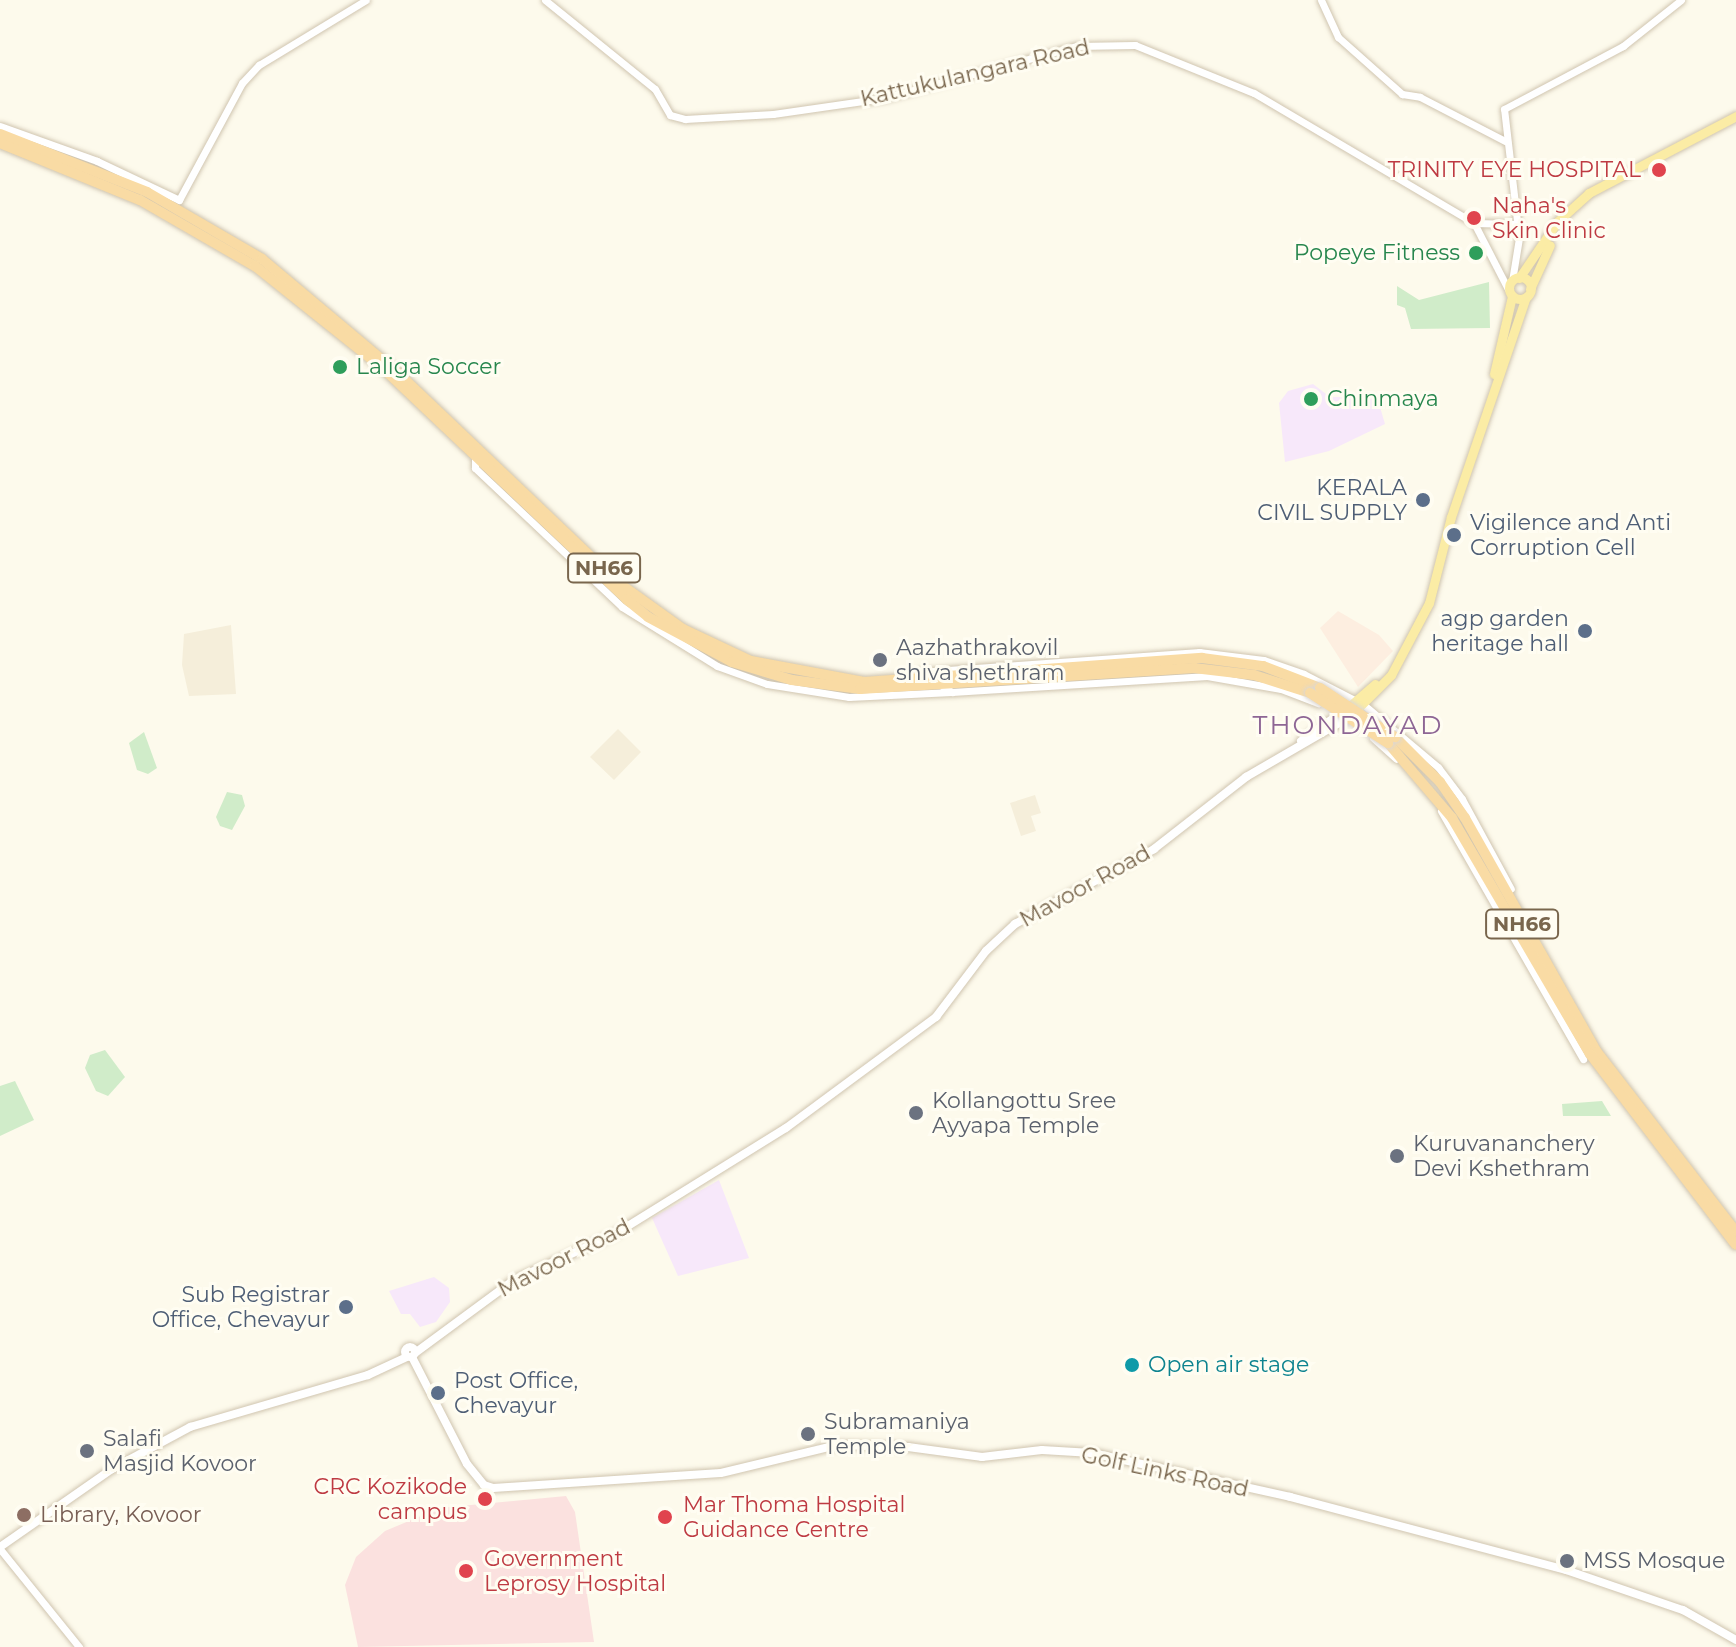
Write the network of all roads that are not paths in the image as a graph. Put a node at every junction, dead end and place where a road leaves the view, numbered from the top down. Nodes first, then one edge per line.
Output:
1 (366, 0) edge
2 (545, 0) edge
3 (1321, 0) edge
4 (1681, 0) edge
5 (1736, 119) edge
6 (0, 126) edge
7 (1, 141) edge
8 (1505, 141) junction
9 (1474, 223) junction
10 (1517, 224) junction
11 (1513, 286) junction
12 (1528, 293) junction
13 (912, 679) junction
14 (947, 689) junction
15 (1315, 691) junction
16 (1362, 703) junction
17 (1338, 715) junction
18 (1521, 932) junction
19 (1583, 1059) dead end
20 (1736, 1232) edge
21 (1736, 1245) edge
22 (410, 1354) junction
23 (139, 1450) junction
24 (0, 1541) edge
25 (0, 1548) edge
26 (1736, 1640) edge
27 (79, 1647) edge

1 - 6 street
2 - 9 street, Kattukulangara Road
3 - 8 street
4 - 8 street
5 - 11 main road, Mavoor Road
5 - 12 main road, Mavoor Road
7 - 13 highway, NH66
7 - 14 highway, NH66
8 - 10 street
9 - 10 street
9 - 11 street
10 - 11 street
11 - 12 main road
11 - 12 main road
11 - 16 main road, Mavoor Road
12 - 16 main road, Mavoor Road
13 - 15 highway, NH66
13 - 16 street
14 - 15 highway, NH66
14 - 17 street
15 - 18 highway, NH66, bridge
16 - 17 main road, Mavoor Road
16 - 18 street
17 - 18 street
17 - 22 main road, Mavoor Road
17 - 22 main road, Mavoor Road
18 - 19 street
18 - 20 highway, NH66
18 - 21 highway, NH66
22 - 23 main road
22 - 26 main road, Golf Links Road
23 - 24 main road
23 - 25 main road
25 - 27 street

